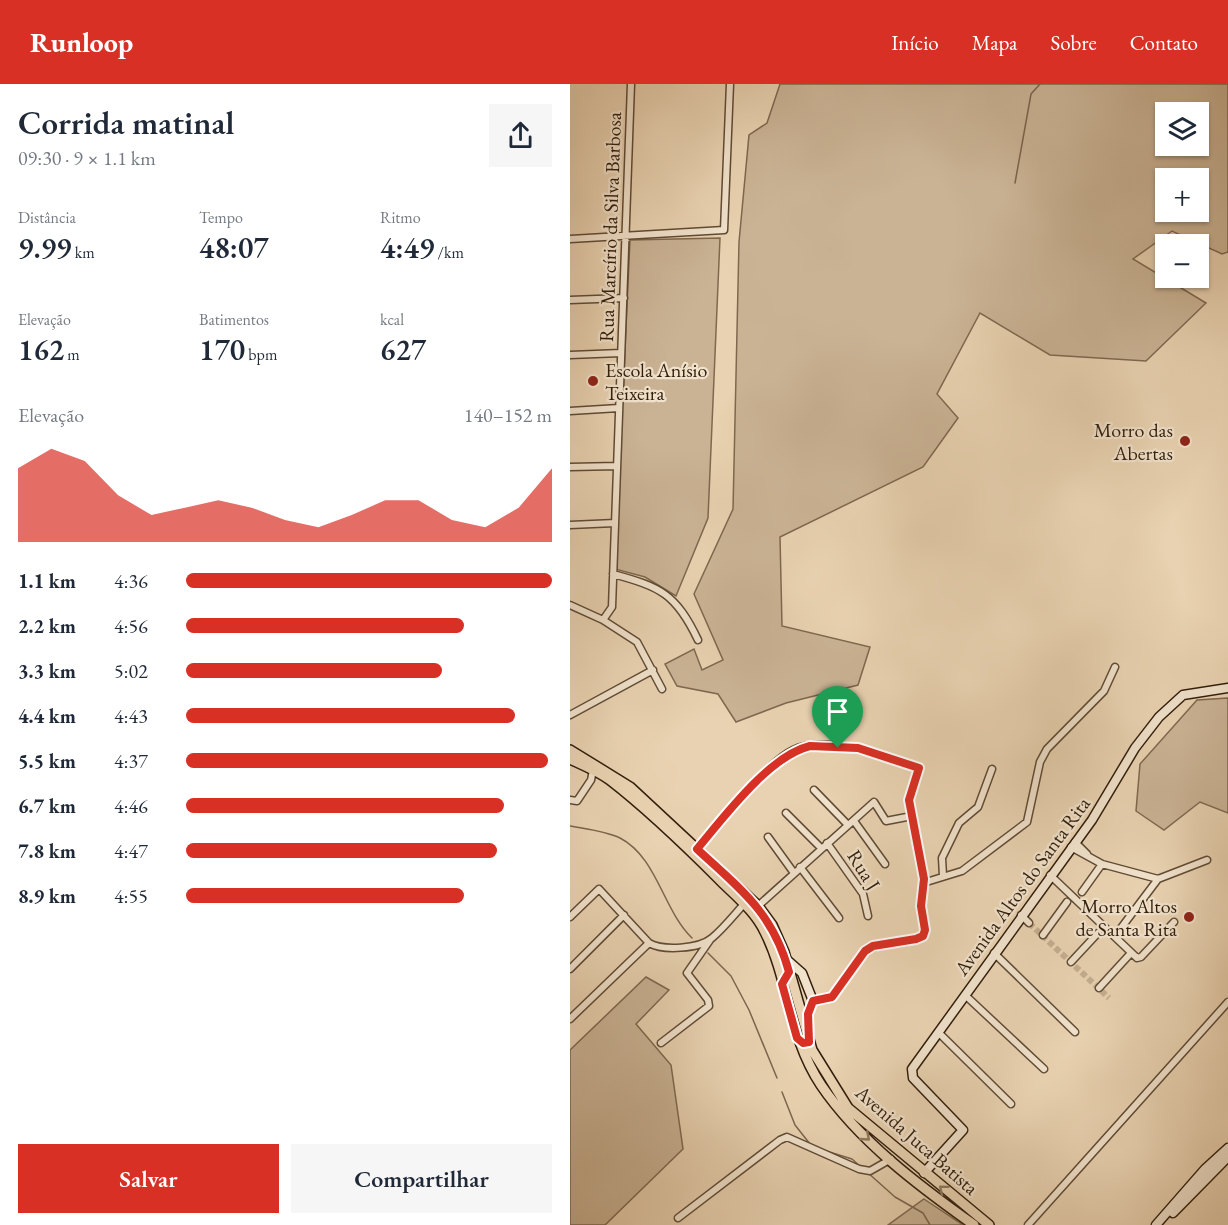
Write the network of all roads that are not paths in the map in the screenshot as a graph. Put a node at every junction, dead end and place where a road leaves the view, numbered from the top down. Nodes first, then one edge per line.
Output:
1 (631, 84) edge
2 (730, 84) edge
3 (626, 236) junction
4 (570, 239) edge
5 (624, 298) junction
6 (570, 300) edge
7 (621, 353) junction
8 (570, 355) edge
9 (619, 408) junction
10 (570, 411) edge
11 (617, 466) junction
12 (570, 467) edge
13 (615, 524) junction
14 (570, 525) edge
15 (613, 574) junction
16 (570, 605) edge
17 (603, 620) junction
18 (698, 640) dead end
19 (1114, 667) dead end
20 (653, 670) junction
21 (1228, 688) edge
22 (662, 689) dead end
23 (570, 715) edge
24 (570, 750) edge
25 (570, 759) edge
26 (992, 769) dead end
27 (593, 770) junction
28 (814, 790) dead end
29 (570, 800) edge
30 (786, 813) dead end
31 (912, 816) junction
32 (851, 823) junction
33 (768, 837) dead end
34 (826, 843) junction
35 (1077, 847) junction
36 (821, 848) junction
37 (697, 849) junction
38 (1207, 860) dead end
39 (885, 864) dead end
40 (1102, 864) junction
41 (800, 867) junction
42 (794, 873) junction
43 (1050, 874) junction
44 (943, 876) junction
45 (1158, 879) junction
46 (923, 882) junction
47 (1082, 892) dead end
48 (1067, 902) dead end
49 (744, 904) junction
50 (758, 906) junction
51 (624, 915) junction
52 (1021, 915) junction
53 (868, 916) dead end
54 (570, 917) edge
55 (839, 918) dead end
56 (1029, 922) tunnel mouth
57 (1174, 922) dead end
58 (1098, 933) dead end
59 (1042, 935) dead end
60 (1115, 936) junction
61 (711, 940) junction
62 (649, 943) junction
63 (993, 953) junction
64 (1131, 953) junction
65 (785, 958) junction
66 (1071, 962) dead end
67 (570, 969) edge
68 (789, 972) junction
69 (802, 973) junction
70 (782, 984) junction
71 (1099, 988) dead end
72 (965, 995) junction
73 (813, 1001) junction
74 (1228, 1002) edge
75 (570, 1019) edge
76 (1076, 1032) dead end
77 (939, 1033) junction
78 (797, 1038) junction
79 (809, 1042) junction
80 (661, 1044) dead end
81 (1044, 1069) dead end
82 (1011, 1104) dead end
83 (1228, 1148) edge
84 (1228, 1156) edge
85 (891, 1159) junction
86 (924, 1173) junction
87 (678, 1218) dead end
88 (974, 1225) edge
89 (989, 1225) edge
90 (1028, 1225) edge
91 (1156, 1225) edge
92 (1163, 1225) edge

1 - 3 street, Rua Marcírio da Silva Barbosa
2 - 3 street
3 - 4 street
3 - 5 street, Rua Marcírio da Silva Barbosa
5 - 6 street
5 - 7 street, Rua Marcírio da Silva Barbosa
7 - 8 street
7 - 9 street, Rua Marcírio da Silva Barbosa
9 - 10 street
9 - 11 street, Rua Marcírio da Silva Barbosa
11 - 12 street
11 - 13 street, Rua Marcírio da Silva Barbosa
13 - 14 street
13 - 15 street, Rua Marcírio da Silva Barbosa
15 - 17 street, Rua Marcírio da Silva Barbosa
15 - 18 street
16 - 17 street
17 - 20 street
19 - 44 street
20 - 22 street
20 - 23 street
21 - 35 street, Avenida Altos do Santa Rita
24 - 37 main road, Avenida Juca Batista
25 - 27 main road, Avenida Juca Batista
26 - 44 street
27 - 29 street
27 - 49 main road, Avenida Juca Batista
28 - 32 street
30 - 36 street
31 - 32 street
31 - 37 street
31 - 46 street
32 - 34 street
32 - 39 street
33 - 42 street
34 - 36 street
34 - 53 street, Rua J
35 - 40 street
35 - 43 street, Avenida Altos do Santa Rita
36 - 41 street
37 - 50 main road, Avenida Juca Batista
38 - 45 street
40 - 45 street
40 - 47 street
41 - 42 street
41 - 55 street
42 - 50 street
43 - 52 street, Avenida Altos do Santa Rita
43 - 60 street
44 - 46 street
45 - 60 street
46 - 73 street
48 - 59 street
49 - 61 street
49 - 70 main road, Avenida Juca Batista
50 - 65 main road, Avenida Juca Batista
51 - 54 street
51 - 62 street
51 - 67 street
52 - 56 street
52 - 63 street, Avenida Altos do Santa Rita
57 - 64 street
58 - 66 street
60 - 64 street
61 - 62 street
61 - 80 street
62 - 75 street
63 - 72 street, Avenida Altos do Santa Rita
63 - 76 street
64 - 71 street
65 - 68 main road, Avenida Juca Batista
65 - 69 street
68 - 69 street
68 - 70 main road
68 - 79 main road, Avenida Juca Batista
69 - 73 street
70 - 78 main road, Avenida Juca Batista
72 - 77 street, Avenida Altos do Santa Rita
72 - 81 street
73 - 79 street
74 - 90 street
77 - 82 street
77 - 86 street, Avenida Altos do Santa Rita
78 - 79 main road
78 -> 85 main road, Avenida Juca Batista
79 - 86 main road, Avenida Juca Batista
83 - 91 street
84 - 92 street
85 - 87 street
85 - 88 main road, Avenida Juca Batista
89 -> 86 main road, Avenida Juca Batista

